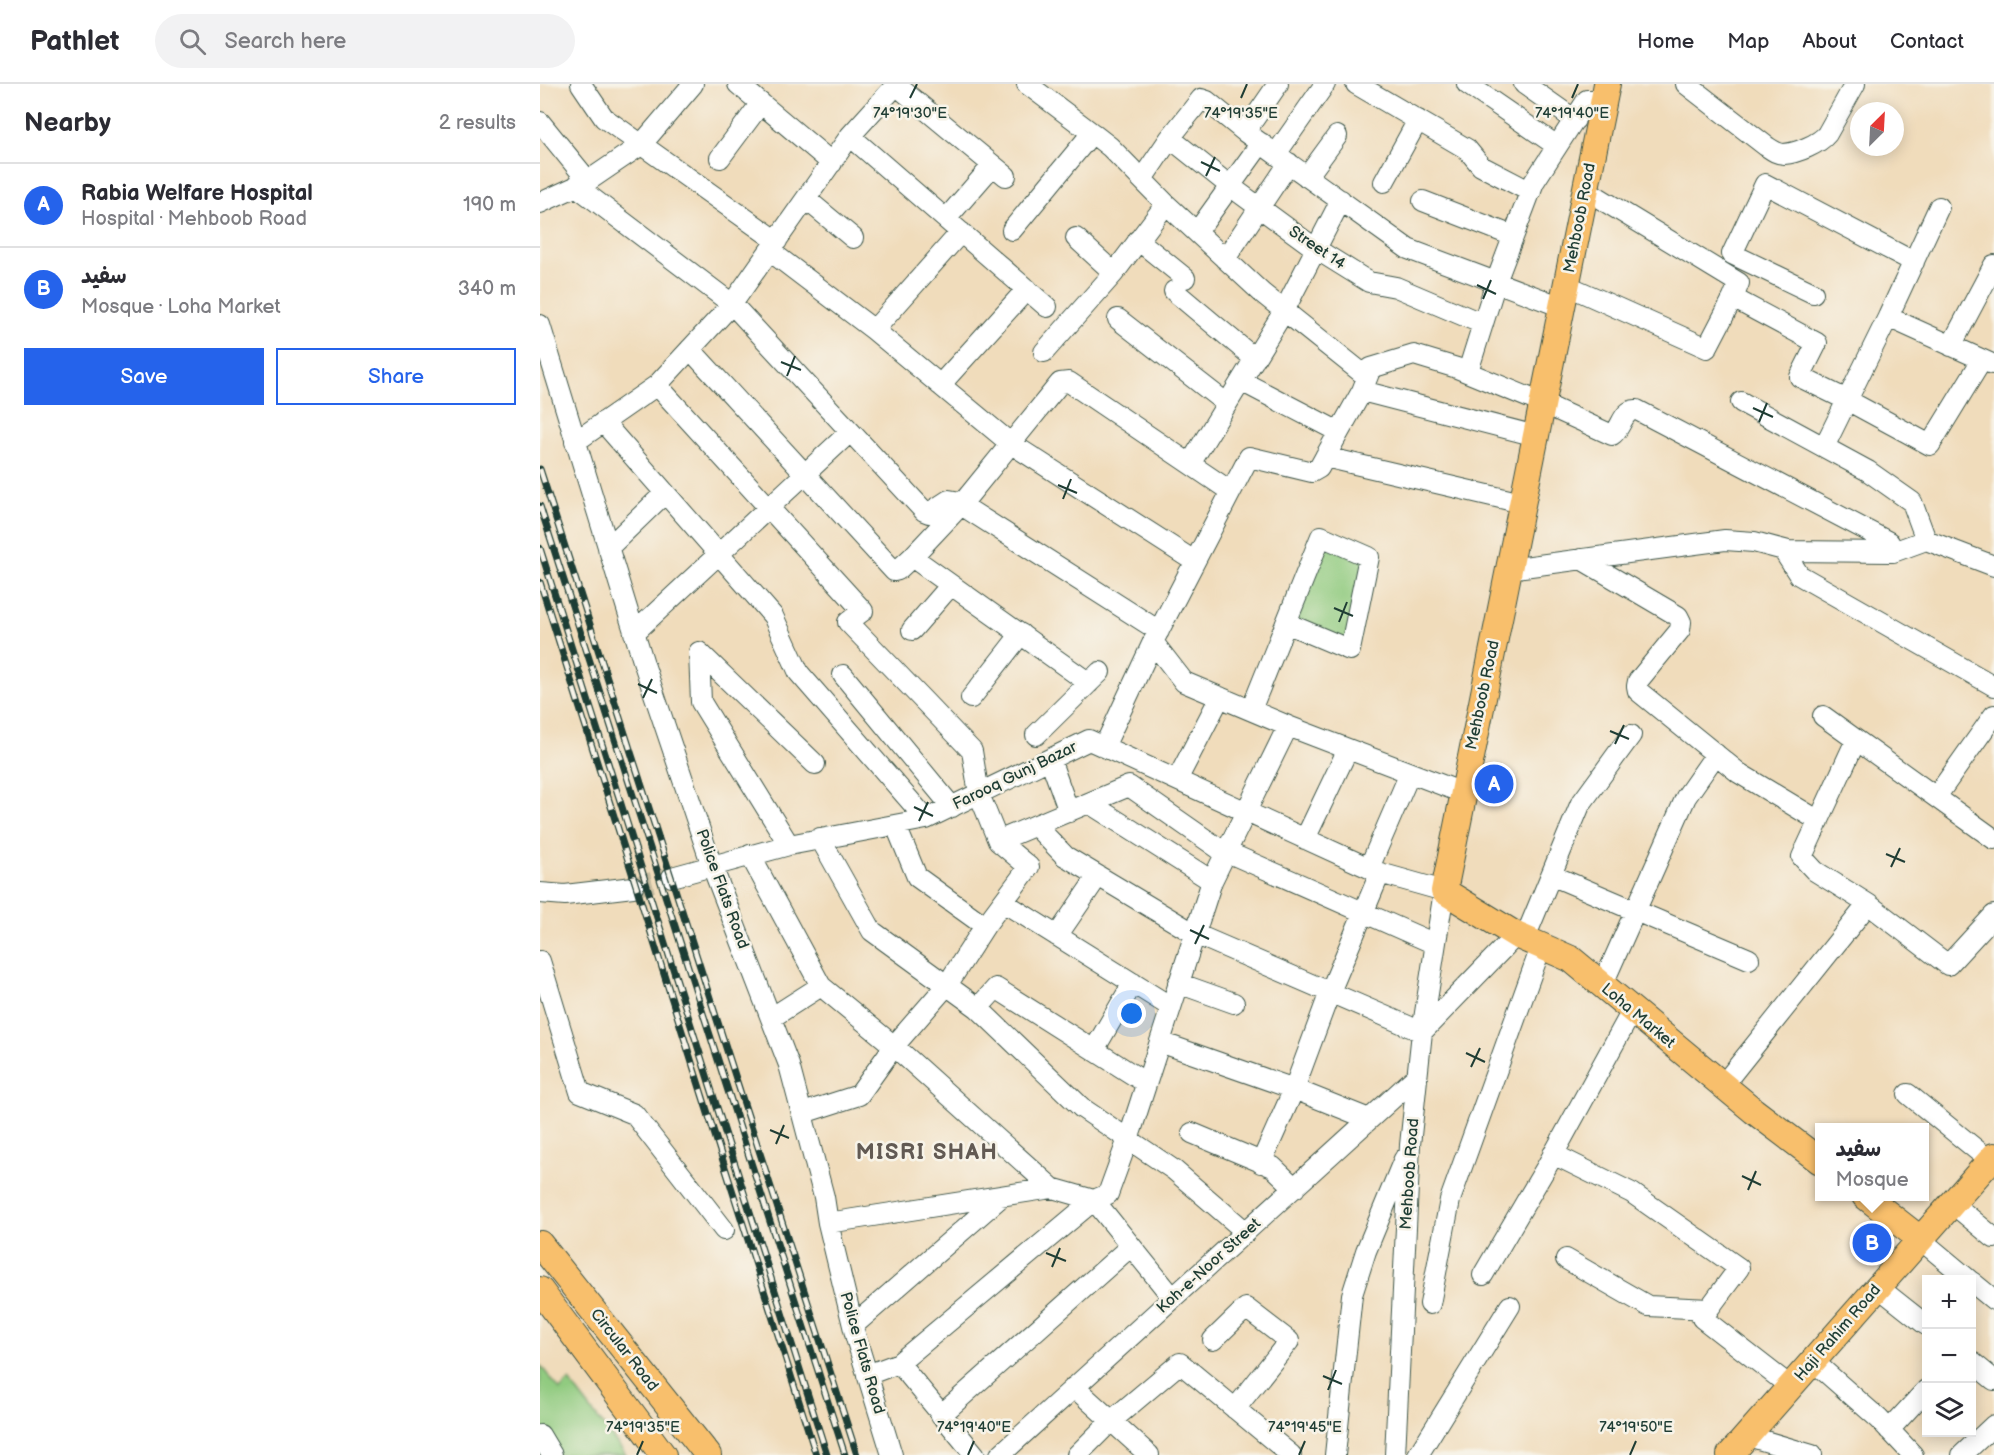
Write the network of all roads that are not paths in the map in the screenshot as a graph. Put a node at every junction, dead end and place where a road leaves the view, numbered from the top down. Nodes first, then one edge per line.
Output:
1 (581, 84) edge
2 (693, 84) edge
3 (738, 84) edge
4 (1027, 84) edge
5 (1278, 84) edge
6 (1325, 84) edge
7 (1356, 84) edge
8 (1467, 84) edge
9 (1524, 84) edge
10 (1686, 84) edge
11 (1855, 84) edge
12 (897, 85) edge
13 (1605, 92) edge
14 (761, 103) junction
15 (1418, 120) junction
16 (1575, 120) junction
17 (540, 122) edge
18 (1245, 132) junction
19 (1092, 133) junction
20 (850, 136) junction
21 (1337, 136) dead end
22 (1170, 138) junction
23 (641, 145) junction
24 (1557, 146) junction
25 (1275, 153) junction
26 (720, 158) dead end
27 (832, 163) junction
28 (1307, 177) junction
29 (1142, 179) junction
30 (1384, 182) dead end
31 (582, 184) junction
32 (1230, 186) junction
33 (1586, 190) junction
34 (1531, 192) junction
35 (806, 199) junction
36 (1341, 200) junction
37 (1423, 201) dead end
38 (540, 203) edge
39 (1166, 204) junction
40 (1260, 207) junction
41 (1940, 207) dead end
42 (946, 219) junction
43 (1012, 230) dead end
44 (961, 232) junction
45 (1197, 232) junction
46 (1513, 236) junction
47 (853, 238) dead end
48 (1076, 238) dead end
49 (1138, 240) junction
50 (773, 246) junction
51 (1316, 249) junction
52 (1225, 259) junction
53 (1914, 262) junction
54 (1994, 265) edge
55 (1114, 273) junction
56 (1496, 282) junction
57 (1027, 289) junction
58 (1813, 293) dead end
59 (1564, 296) junction
60 (1733, 298) junction
61 (732, 304) junction
62 (1047, 307) dead end
63 (1284, 310) junction
64 (1888, 317) junction
65 (1118, 319) dead end
66 (1483, 324) junction
67 (540, 325) edge
68 (874, 330) junction
69 (1952, 346) junction
70 (690, 349) junction
71 (1044, 352) dead end
72 (1254, 359) junction
73 (1988, 363) edge
74 (1470, 365) dead end
75 (1241, 381) junction
76 (1365, 384) junction
77 (657, 385) junction
78 (940, 385) junction
79 (1847, 400) junction
80 (1741, 402) dead end
81 (1542, 403) junction
82 (1227, 404) junction
83 (603, 422) junction
84 (850, 432) junction
85 (1339, 432) junction
86 (1536, 436) junction
87 (575, 442) junction
88 (1010, 443) junction
89 (1824, 447) junction
90 (1325, 457) junction
91 (1190, 464) junction
92 (804, 474) junction
93 (1230, 491) junction
94 (665, 493) junction
95 (1522, 503) junction
96 (961, 505) junction
97 (769, 508) junction
98 (1926, 540) junction
99 (608, 548) junction
100 (1783, 550) junction
101 (1893, 552) junction
102 (718, 554) junction
103 (912, 557) junction
104 (1581, 559) junction
105 (1194, 561) junction
106 (1994, 566) edge
107 (1509, 569) junction
108 (951, 585) junction
109 (1286, 623) junction
110 (912, 630) dead end
111 (634, 633) junction
112 (1021, 634) junction
113 (1156, 637) junction
114 (843, 675) dead end
115 (1993, 681) edge
116 (1220, 697) junction
117 (971, 698) dead end
118 (1251, 710) junction
119 (1994, 715) edge
120 (1822, 716) dead end
121 (1288, 726) junction
122 (1036, 735) dead end
123 (1631, 735) dead end
124 (1856, 740) junction
125 (1104, 747) junction
126 (1348, 749) junction
127 (1716, 754) junction
128 (1050, 759) junction
129 (815, 764) dead end
130 (1410, 773) junction
131 (1177, 780) junction
132 (1463, 793) junction
133 (979, 794) junction
134 (1935, 796) junction
135 (1089, 803) junction
136 (952, 807) junction
137 (1069, 812) junction
138 (1245, 813) junction
139 (927, 819) junction
140 (1819, 820) junction
141 (896, 826) junction
142 (1036, 826) junction
143 (820, 838) junction
144 (1994, 838) edge
145 (1305, 839) junction
146 (998, 841) junction
147 (789, 844) junction
148 (1226, 852) junction
149 (750, 855) junction
150 (712, 866) junction
151 (1374, 871) junction
152 (1551, 875) junction
153 (1098, 876) junction
154 (672, 877) tunnel mouth
155 (1212, 881) junction
156 (633, 887) tunnel mouth
157 (1444, 891) junction
158 (540, 893) edge
159 (1003, 902) junction
160 (1868, 904) junction
161 (1635, 910) junction
162 (1363, 912) junction
163 (1994, 915) edge
164 (985, 926) junction
165 (1195, 934) junction
166 (1057, 936) junction
167 (1528, 940) junction
168 (1436, 944) junction
169 (1749, 959) dead end
170 (540, 961) edge
171 (1132, 983) junction
172 (1178, 983) junction
173 (947, 985) junction
174 (821, 986) junction
175 (1602, 986) junction
176 (1330, 992) junction
177 (1234, 1003) dead end
178 (1171, 1007) junction
179 (978, 1008) junction
180 (1632, 1011) junction
181 (771, 1018) junction
182 (1422, 1032) junction
183 (1160, 1042) junction
184 (894, 1046) junction
185 (1094, 1050) junction
186 (1417, 1076) junction
187 (1146, 1083) junction
188 (1723, 1085) junction
189 (1294, 1089) junction
190 (1908, 1094) dead end
191 (803, 1113) junction
192 (1369, 1119) junction
193 (1192, 1133) dead end
194 (1128, 1139) junction
195 (1410, 1145) junction
196 (1553, 1154) junction
197 (1815, 1157) edge
198 (1993, 1161) edge
199 (1262, 1163) junction
200 (1052, 1188) junction
201 (1295, 1188) junction
202 (1002, 1196) junction
203 (1094, 1200) junction
204 (1870, 1201) edge
205 (1952, 1203) junction
206 (828, 1223) junction
207 (724, 1230) dead end
208 (1246, 1232) junction
209 (1994, 1238) edge
210 (1920, 1239) junction
211 (540, 1244) edge
212 (1131, 1246) junction
213 (1566, 1259) dead end
214 (1483, 1275) dead end
215 (1963, 1275) edge
216 (1976, 1286) edge
217 (1878, 1287) junction
218 (540, 1290) edge
219 (1173, 1298) junction
220 (1994, 1300) edge
221 (1430, 1304) dead end
222 (1510, 1306) dead end
223 (1709, 1309) junction
224 (1922, 1322) edge
225 (854, 1325) junction
226 (1213, 1340) dead end
227 (622, 1347) junction
228 (1814, 1361) junction
229 (898, 1363) junction
230 (597, 1366) junction
231 (1976, 1366) edge
232 (867, 1375) junction
233 (1994, 1380) edge
234 (1791, 1387) junction
235 (1074, 1388) junction
236 (1922, 1394) edge
237 (1235, 1408) junction
238 (941, 1416) junction
239 (1111, 1421) junction
240 (1994, 1425) edge
241 (1889, 1430) junction
242 (540, 1436) edge
243 (1748, 1436) junction
244 (1288, 1454) edge
245 (552, 1455) edge
246 (663, 1455) edge
247 (708, 1455) edge
248 (892, 1455) edge
249 (975, 1455) edge
250 (1000, 1455) edge
251 (1077, 1455) edge
252 (1149, 1455) edge
253 (1335, 1455) edge
254 (1395, 1455) edge
255 (1418, 1455) edge
256 (1730, 1455) edge
257 (1812, 1455) edge
258 (1913, 1455) edge
259 (1962, 1455) edge

1 - 23 street
2 - 23 street
3 - 14 street
4 - 19 street
5 - 18 street
6 - 25 street
7 - 15 street
8 - 24 street
9 - 16 street
10 - 11 street
12 - 20 street
12 - 42 street
13 - 16 street
13 - 33 main road, Mehboob Road
14 - 26 street
14 - 27 street
15 - 30 street
15 - 34 street
16 - 24 street
17 - 31 street
18 - 22 street
18 - 25 street
19 - 29 street
19 - 43 street
20 - 27 street
20 - 42 street
21 - 28 street
22 - 29 street
22 - 32 street, Street 14
23 - 31 street
23 - 50 street
24 - 34 street
25 - 28 street
25 - 32 street
25 - 40 street
27 - 35 street
28 - 36 street
29 - 39 street
31 - 38 street
31 - 61 street
32 - 40 street, Street 14
32 - 45 street
33 - 59 main road, Mehboob Road
33 - 60 street
34 - 46 street
35 - 47 street
35 - 50 street
36 - 51 street
36 - 56 street
37 - 46 street
39 - 45 street
39 - 49 street
40 - 51 street, Street 14
40 - 52 street
41 - 53 street
42 - 44 street
44 - 57 street
44 - 68 street
45 - 52 street
46 - 56 street
48 - 55 street
49 - 55 street
49 - 72 street
50 - 61 street
50 - 68 street
51 - 63 street
51 - 66 street, Street 14
52 - 63 street
53 - 58 street
53 - 64 street
54 - 69 street
55 - 71 street
56 - 59 street
56 - 66 street
57 - 62 street
57 - 78 street
59 - 60 street
59 - 81 main road, Mehboob Road
60 - 79 street
61 - 70 street
61 - 84 street
63 - 72 street
63 - 76 street
64 - 69 street
64 - 79 street
65 - 82 street
66 - 74 street
67 - 87 street, Police Flats Road
68 - 78 street
69 - 73 street
70 - 77 street
70 - 92 street
72 - 75 street
73 - 79 street
75 - 82 street
75 - 85 street
76 - 81 street
76 - 85 street
76 - 86 street
77 - 83 street
77 - 97 street
78 - 88 street
79 - 89 street
80 - 89 street
81 - 86 main road, Mehboob Road
81 - 101 street
82 - 91 street
83 - 87 street
83 - 94 street
84 - 92 street
84 - 96 street
85 - 90 street
86 - 95 main road, Mehboob Road
87 - 99 street, Police Flats Road
88 - 91 street
88 - 96 street
88 - 105 street
89 - 98 street
90 - 93 street
90 - 95 street
91 - 93 street
92 - 97 street
92 - 103 street
93 - 105 street
94 - 99 street
94 - 102 street
95 - 107 main road, Mehboob Road
96 - 103 street
96 - 113 street
97 - 102 street
97 - 133 street
98 - 101 street
98 - 106 street
99 - 111 street, Police Flats Road
100 - 101 street
100 - 104 street
100 - 115 street
102 - 111 street
102 - 139 street
103 - 108 street
104 - 107 street
104 - 127 street
105 - 113 street
107 - 132 main road, Mehboob Road
108 - 110 street
108 - 112 street
109 - 109 street
109 - 118 street
111 - 150 street, Police Flats Road
112 - 117 street
112 - 122 street
113 - 116 street
113 - 125 street
114 - 136 street
116 - 118 street
116 - 131 street
118 - 121 street
119 - 134 street
120 - 124 street
121 - 126 street
121 - 138 street
123 - 152 street
124 - 134 street
124 - 140 street
125 - 128 street, Farooq Gunj Bazar
125 - 131 street, Farooq Gunj Bazar
126 - 130 street
126 - 145 street
127 - 140 street
127 - 161 street
128 - 133 street, Farooq Gunj Bazar
128 - 137 street
129 - 147 street
130 - 132 street
130 - 151 street
131 - 138 street, Farooq Gunj Bazar
132 - 157 main road, Mehboob Road
133 - 136 street, Farooq Gunj Bazar
133 - 146 street
134 - 144 street
135 - 137 street
135 - 148 street
135 - 155 street
136 - 139 street, Farooq Gunj Bazar
137 - 142 street
138 - 145 street, Farooq Gunj Bazar
138 - 148 street
139 - 141 street, Farooq Gunj Bazar
140 - 160 street
141 - 143 street, Farooq Gunj Bazar
141 - 164 street
142 - 146 street
142 - 153 street
143 - 147 street, Farooq Gunj Bazar
143 - 173 street
145 - 151 street, Farooq Gunj Bazar
146 - 159 street
147 - 149 street, Farooq Gunj Bazar
148 - 155 street
148 - 162 street
149 - 150 street, Farooq Gunj Bazar
149 - 174 street
150 - 154 street, Farooq Gunj Bazar
150 - 181 street, Police Flats Road
151 - 157 street, Farooq Gunj Bazar
151 - 162 street
152 - 161 street
152 - 167 street
153 - 165 street
153 - 166 street
155 - 165 street
156 - 158 street
157 - 167 main road, Loha Market
157 - 168 street, Mehboob Road
159 - 164 street
159 - 166 street
160 - 163 street
160 - 188 street
161 - 169 street
161 - 175 street
162 - 168 street
162 - 176 street
164 - 173 street
165 - 172 street
165 - 176 street
166 - 171 street
167 - 175 main road, Loha Market
167 - 182 street
167 - 221 street
168 - 182 street, Mehboob Road
170 - 207 street
171 - 178 street
171 - 185 street
172 - 177 street
172 - 178 street
173 - 179 street
173 - 184 street
174 - 181 street
174 - 184 street
175 - 180 main road, Loha Market
176 - 182 street
176 - 189 street
178 - 183 street
179 - 185 street
179 - 194 street
180 - 188 main road, Loha Market
180 - 196 street
181 - 191 street, Police Flats Road
182 - 186 street, Mehboob Road
183 - 187 street
183 - 189 street
184 - 191 street
184 - 200 street
185 - 187 street
186 - 192 street, Koh-e-Noor Street
186 - 195 street, Mehboob Road
187 - 194 street
188 - 197 main road, Loha Market
189 - 192 street
189 - 199 street
190 - 198 street
191 - 206 street, Police Flats Road
192 - 201 street, Koh-e-Noor Street
193 - 199 street
194 - 203 street
194 - 208 street
195 - 253 street
195 - 254 street, Mehboob Road
196 - 214 street
196 - 223 street
198 - 205 main road, Haji Rahim Road
199 - 201 street
200 - 202 street
200 - 203 street
201 - 208 street, Koh-e-Noor Street
202 - 206 street
202 - 225 street
203 - 212 street
203 - 229 street
204 - 210 main road
205 - 209 street
205 - 210 main road, Haji Rahim Road
206 - 225 street, Police Flats Road
208 - 219 street, Koh-e-Noor Street
210 - 215 street
210 - 217 main road, Haji Rahim Road
211 - 227 main road, Circular Road
212 - 219 street
212 - 238 street
213 - 223 street
216 - 220 street
217 - 224 street
217 - 228 main road, Haji Rahim Road
218 - 230 main road, Circular Road
219 - 235 street, Koh-e-Noor Street
222 - 255 street
223 - 234 street
225 - 232 street, Police Flats Road
226 - 237 street
227 - 230 main road
227 - 247 main road, Circular Road
228 - 234 main road, Haji Rahim Road
228 - 241 street
229 - 232 street
229 - 238 street
230 - 246 main road, Circular Road
231 - 233 street
232 - 248 street, Police Flats Road
234 - 243 main road, Haji Rahim Road
235 - 239 street
235 - 250 street, Koh-e-Noor Street
236 - 241 street
237 - 239 street
237 - 244 street
238 - 249 street
239 - 251 street
239 - 252 street
240 - 259 street
241 - 258 street
242 - 245 street
243 - 256 main road, Haji Rahim Road
243 - 257 street

